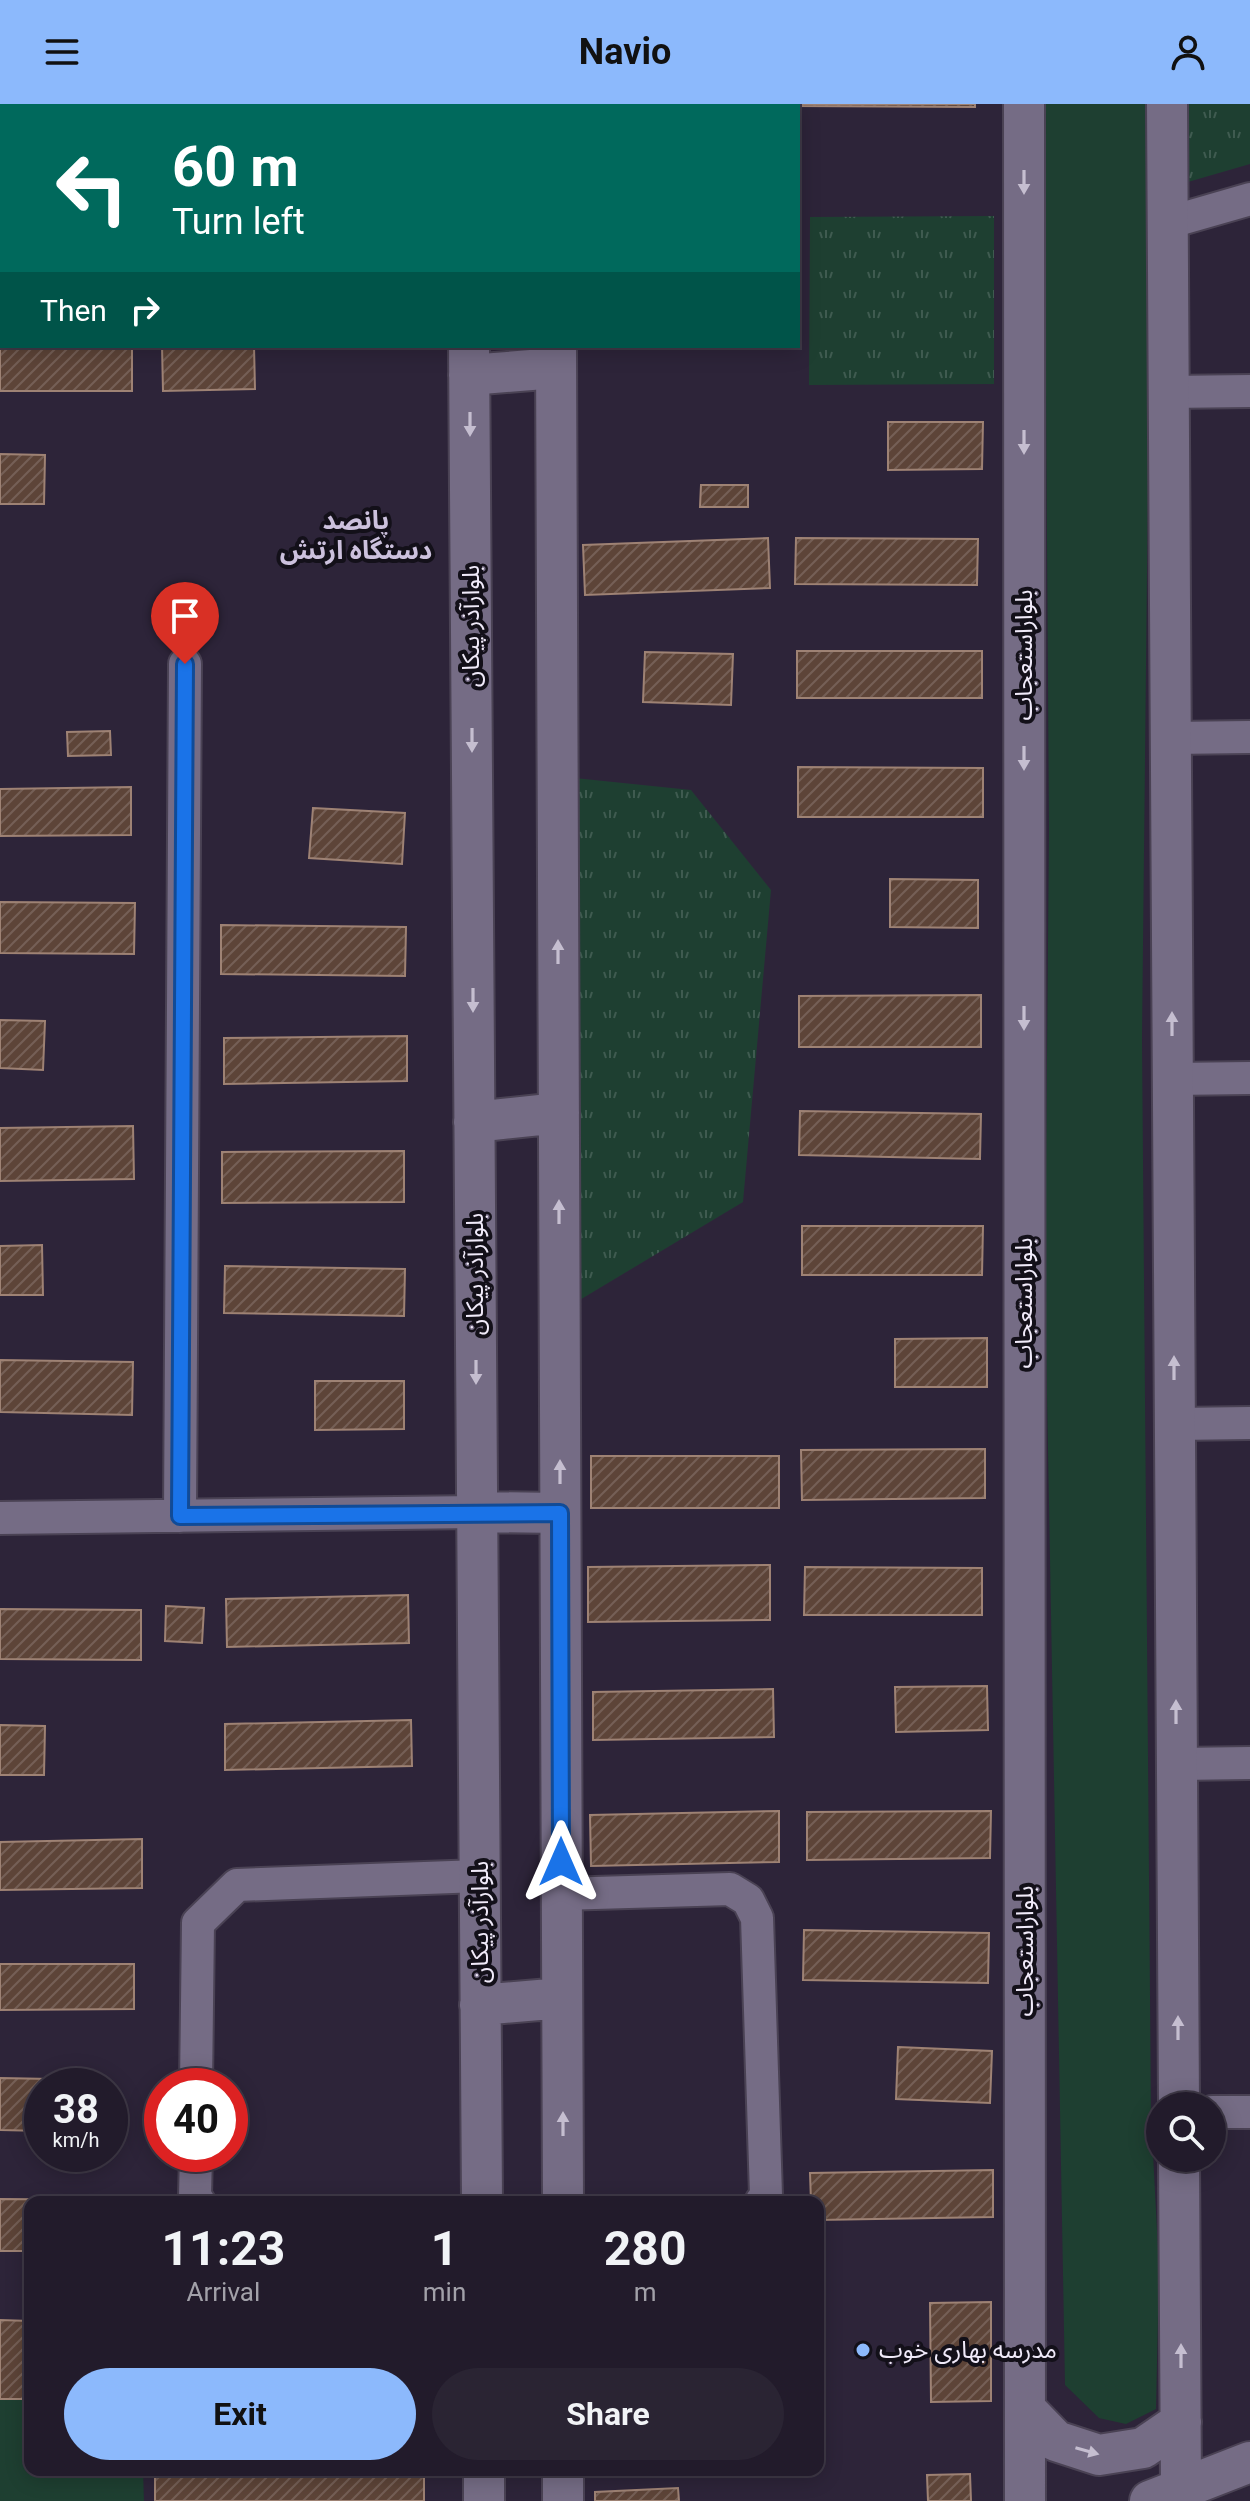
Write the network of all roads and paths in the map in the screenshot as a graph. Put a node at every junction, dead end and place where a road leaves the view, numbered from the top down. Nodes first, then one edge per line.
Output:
1 (1024, 104) edge
2 (1167, 104) edge
3 (1250, 199) edge
4 (1167, 223) junction
5 (556, 357) edge
6 (469, 360) edge
7 (1250, 391) edge
8 (1168, 392) junction
9 (185, 664) dead end
10 (1250, 737) edge
11 (1170, 738) junction
12 (1250, 1078) edge
13 (1172, 1079) junction
14 (559, 1113) junction
15 (474, 1122) junction
16 (1250, 1423) edge
17 (1175, 1424) junction
18 (477, 1512) junction
19 (560, 1513) junction
20 (180, 1516) junction
21 (0, 1518) edge
22 (1250, 1763) edge
23 (1177, 1764) junction
24 (479, 1876) junction
25 (561, 1894) junction
26 (562, 1998) junction
27 (480, 2005) junction
28 (196, 2068) edge
29 (1179, 2092) edge
30 (1226, 2112) edge
31 (1250, 2112) edge
32 (196, 2172) edge
33 (1179, 2172) edge
34 (195, 2196) edge
35 (482, 2196) edge
36 (563, 2196) edge
37 (765, 2196) edge
38 (1025, 2409) junction
39 (1181, 2422) junction
40 (1250, 2462) edge
41 (484, 2476) edge
42 (563, 2476) edge
43 (1166, 2495) edge
44 (484, 2501) edge
45 (563, 2501) edge
46 (1025, 2501) edge

1 -> 38 street, بلواراستعجاب
2 - 4 street
3 - 4 street
4 - 8 street
5 - 6 street
14 -> 5 street
6 -> 15 street, بلوارآذر پیکان
7 - 8 street
8 - 11 street
9 - 20 street
10 - 11 street
13 -> 11 street
12 - 13 street
17 -> 13 street
14 - 15 street
19 -> 14 street
15 -> 18 street, بلوارآذر پیکان
16 - 17 street
23 -> 17 street
18 - 19 street
18 - 20 street
18 - 24 street, بلوارآذر پیکان
19 - 25 street
20 - 21 street
22 - 23 street
29 -> 23 street
24 - 27 street, بلوارآذر پیکان
24 - 28 street
25 - 26 street
25 - 37 street
26 - 27 street
36 -> 26 street
27 - 35 street, بلوارآذر پیکان
30 - 31 street
32 - 34 street
39 -> 33 street
38 -> 39 street
38 - 46 street, بلواراستعجاب
39 - 43 street
40 - 43 street
41 - 44 street
42 - 45 street

